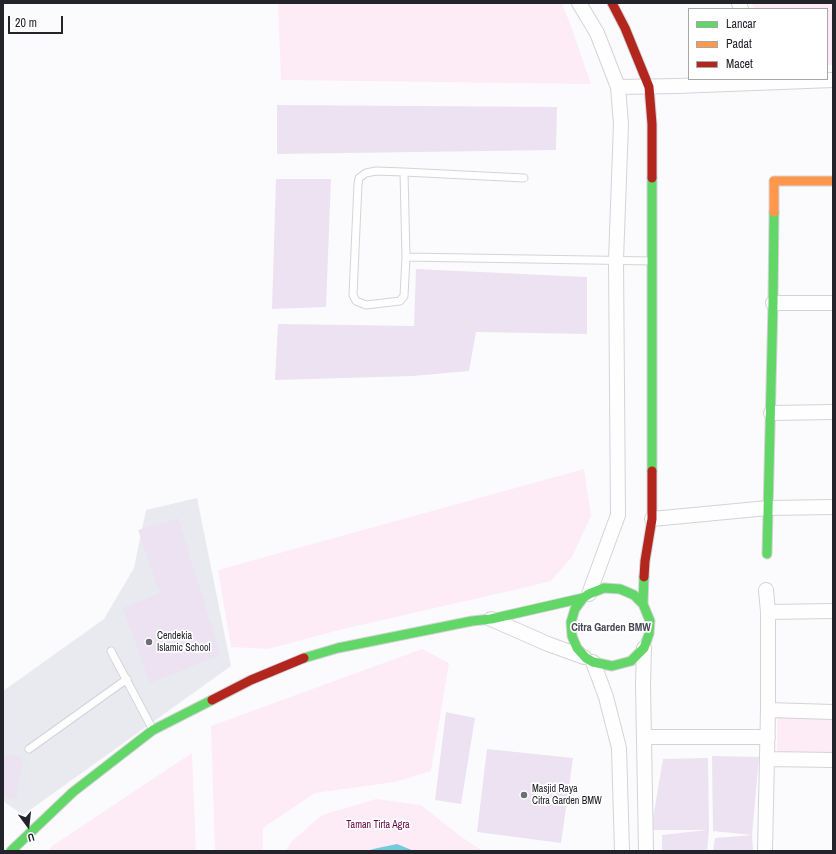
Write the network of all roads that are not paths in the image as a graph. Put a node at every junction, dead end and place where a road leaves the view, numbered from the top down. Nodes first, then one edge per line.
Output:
1 (579, 3) edge
2 (612, 3) edge
3 (770, 80) edge
4 (833, 80) edge
5 (618, 87) junction
6 (649, 87) junction
7 (404, 172) junction
8 (524, 178) dead end
9 (833, 181) edge
10 (406, 257) junction
11 (616, 260) junction
12 (652, 261) junction
13 (773, 303) junction
14 (833, 303) edge
15 (833, 412) edge
16 (771, 413) junction
17 (833, 507) edge
18 (768, 508) junction
19 (652, 519) junction
20 (767, 554) dead end
21 (766, 590) dead end
22 (586, 596) junction
23 (643, 604) junction
24 (833, 611) edge
25 (768, 612) junction
26 (491, 619) junction
27 (644, 648) junction
28 (111, 651) dead end
29 (590, 660) junction
30 (127, 679) junction
31 (768, 710) junction
32 (833, 712) edge
33 (153, 730) junction
34 (645, 736) junction
35 (768, 738) junction
36 (29, 749) dead end
37 (767, 759) junction
38 (833, 760) edge
39 (11, 851) edge
40 (622, 851) edge
41 (646, 851) edge
42 (765, 851) edge

1 - 5 street
2 - 6 street
3 - 4 street
3 - 6 street
5 - 6 street
5 - 11 street
6 - 12 street
7 - 8 lane
7 - 10 lane
7 - 10 lane
9 - 13 street
10 - 11 lane
11 - 12 lane
11 - 22 street
12 - 19 street
13 - 14 street
13 - 16 street
15 - 16 street
16 - 18 street
17 - 18 street
18 - 19 street
18 - 20 street
19 - 23 street
21 - 25 street
22 - 23 street
22 - 26 street
22 - 29 street
23 - 27 street
24 - 25 street
25 - 31 street
26 - 29 street
26 - 33 street
27 - 29 street
27 - 34 street
28 - 30 lane
29 - 40 street
30 - 33 lane
30 - 36 lane
31 - 32 street
31 - 35 street
33 - 39 street
34 - 35 street
34 - 41 street
35 - 37 street
37 - 38 street
37 - 42 street

